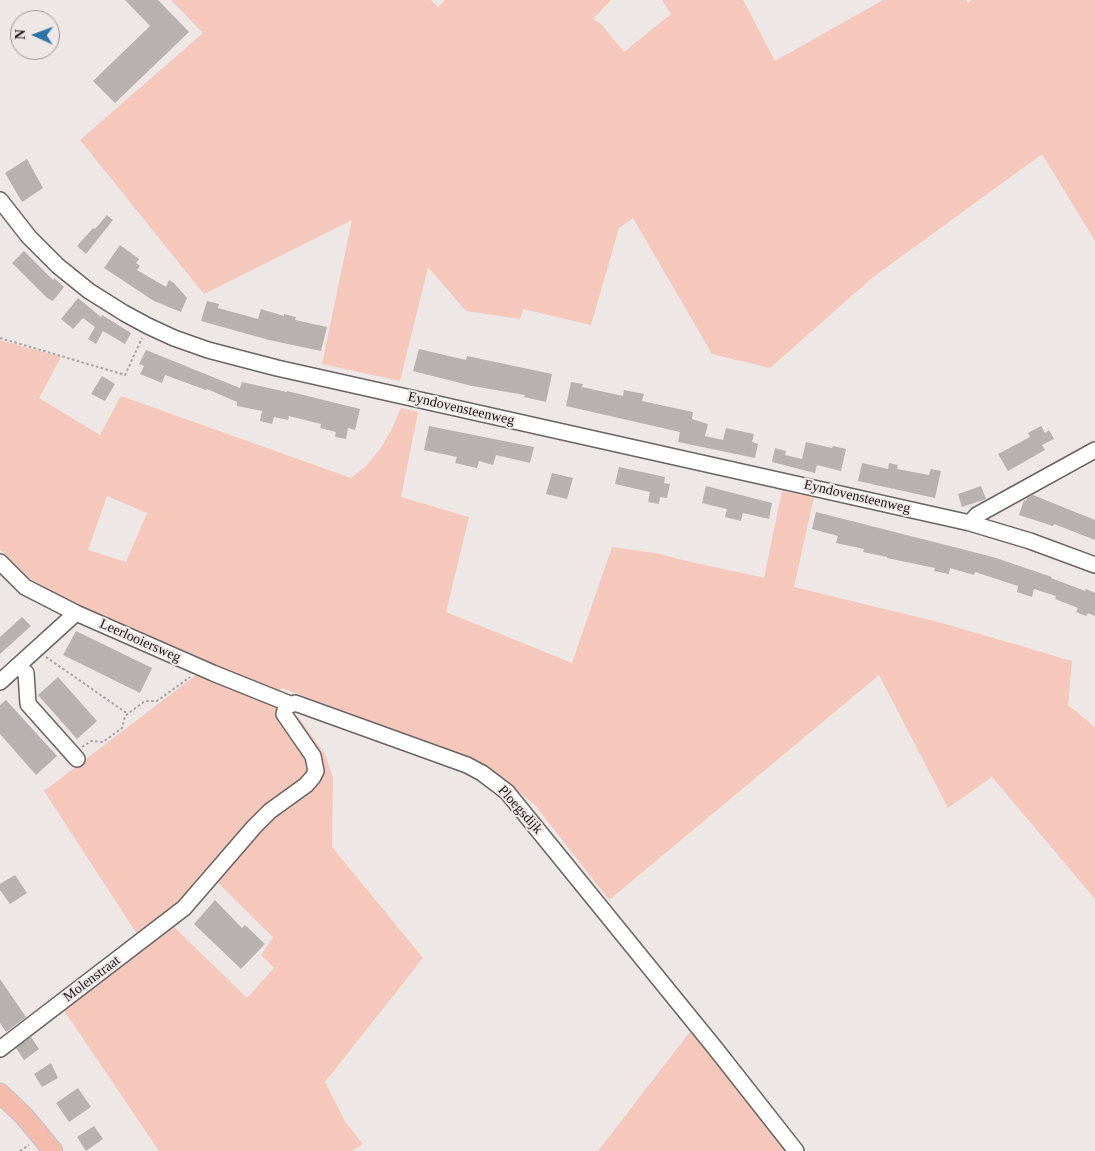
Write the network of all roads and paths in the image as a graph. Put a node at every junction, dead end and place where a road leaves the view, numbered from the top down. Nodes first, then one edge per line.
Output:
1 (0, 200) edge
2 (148, 326) junction
3 (0, 338) edge
4 (1095, 450) edge
5 (970, 523) junction
6 (0, 562) edge
7 (1095, 566) edge
8 (76, 613) junction
9 (38, 648) junction
10 (18, 666) junction
11 (202, 668) junction
12 (0, 682) edge
13 (290, 704) junction
14 (128, 714) junction
15 (74, 757) joint
16 (0, 1049) edge
17 (0, 1093) edge
18 (53, 1151) edge
19 (796, 1151) edge

1 - 2 street, Eyndovensteenweg
2 - 3 path
2 - 5 street, Eyndovensteenweg
4 - 5 street
5 - 7 street, Eyndovensteenweg
6 - 8 street, Leerlooiersweg
8 - 9 street
8 - 11 street, Leerlooiersweg
9 - 10 street
9 - 14 path
10 - 12 street
10 - 15 street
11 - 13 street, Leerlooiersweg
11 - 14 path
13 - 16 street, Molenstraat
13 - 19 street, Ploegsdijk
14 - 15 path
17 - 18 main road

